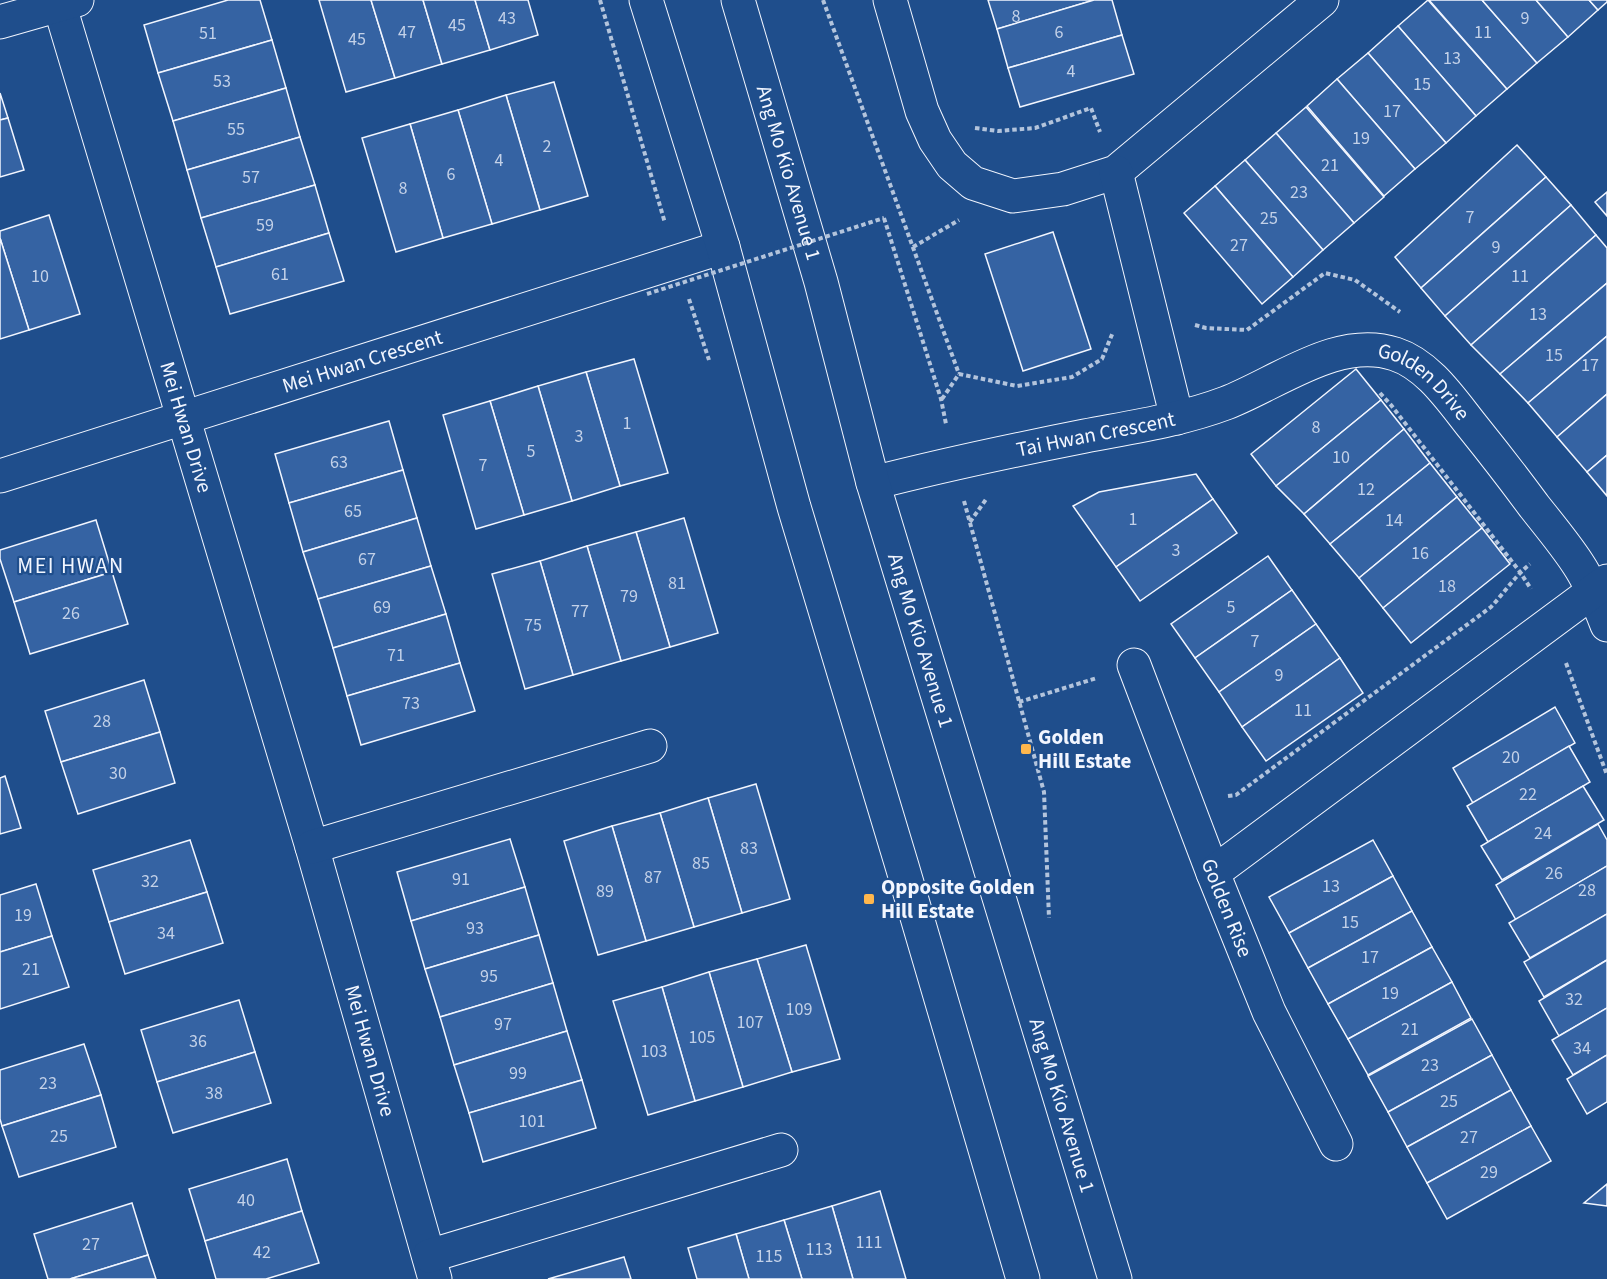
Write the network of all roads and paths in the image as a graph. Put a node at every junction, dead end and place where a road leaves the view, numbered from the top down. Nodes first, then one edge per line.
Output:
1 (600, 0) edge
2 (646, 0) edge
3 (738, 0) edge
4 (823, 0) edge
5 (890, 0) edge
6 (1322, 0) edge
7 (65, 2) edge
8 (0, 22) edge
9 (973, 127) dead end
10 (1116, 172) junction
11 (953, 210) dead end
12 (970, 218) dead end
13 (959, 220) junction
14 (723, 247) junction
15 (913, 247) junction
16 (677, 263) junction
17 (646, 294) dead end
18 (1115, 328) dead end
19 (959, 374) junction
20 (1377, 390) dead end
21 (184, 418) junction
22 (1177, 418) junction
23 (953, 462) junction
24 (0, 476) edge
25 (873, 483) junction
26 (992, 491) dead end
27 (970, 522) junction
28 (1560, 540) junction
29 (1520, 572) junction
30 (1600, 586) edge
31 (1551, 622) junction
32 (1607, 625) edge
33 (1134, 665) dead end
34 (1098, 677) dead end
35 (1019, 702) junction
36 (650, 746) dead end
37 (1607, 775) edge
38 (1226, 796) dead end
39 (312, 847) junction
40 (1213, 873) junction
41 (1048, 922) dead end
42 (1336, 1144) dead end
43 (781, 1150) dead end
44 (432, 1268) edge
45 (1023, 1279) edge
46 (1115, 1279) edge

1 - 16 path
2 - 14 street
3 - 25 street, Ang Mo Kio Avenue 1
4 - 15 path
5 - 10 street
6 - 10 street
7 - 8 street, Mei Hwan Drive
7 - 21 street, Mei Hwan Drive
9 - 10 path
10 - 22 street, Tai Hwan Crescent
11 - 13 path
12 - 13 path
13 - 15 path
14 - 16 street, Mei Hwan Crescent
14 - 45 street
15 - 19 path
16 - 21 street, Mei Hwan Crescent
17 - 19 path, bridge
18 - 19 path
20 - 29 path
21 - 24 street, Mei Hwan Crescent
21 - 39 street, Mei Hwan Drive
22 - 23 street, Tai Hwan Crescent
22 - 28 street, Golden Drive
23 - 25 street, Tai Hwan Crescent
23 - 27 path
25 - 46 street, Ang Mo Kio Avenue 1
26 - 27 path
27 - 35 path
28 - 29 path
28 - 30 street, Golden Drive
29 - 31 path
29 - 38 path
30 - 31 street
30 - 32 street, Golden Drive
31 - 37 path
31 - 40 street
33 - 40 street, Golden Rise
34 - 35 path
35 - 41 path
36 - 39 street
39 - 44 street, Mei Hwan Drive
40 - 42 street, Golden Rise
43 - 44 street, Mei Hwan Drive

